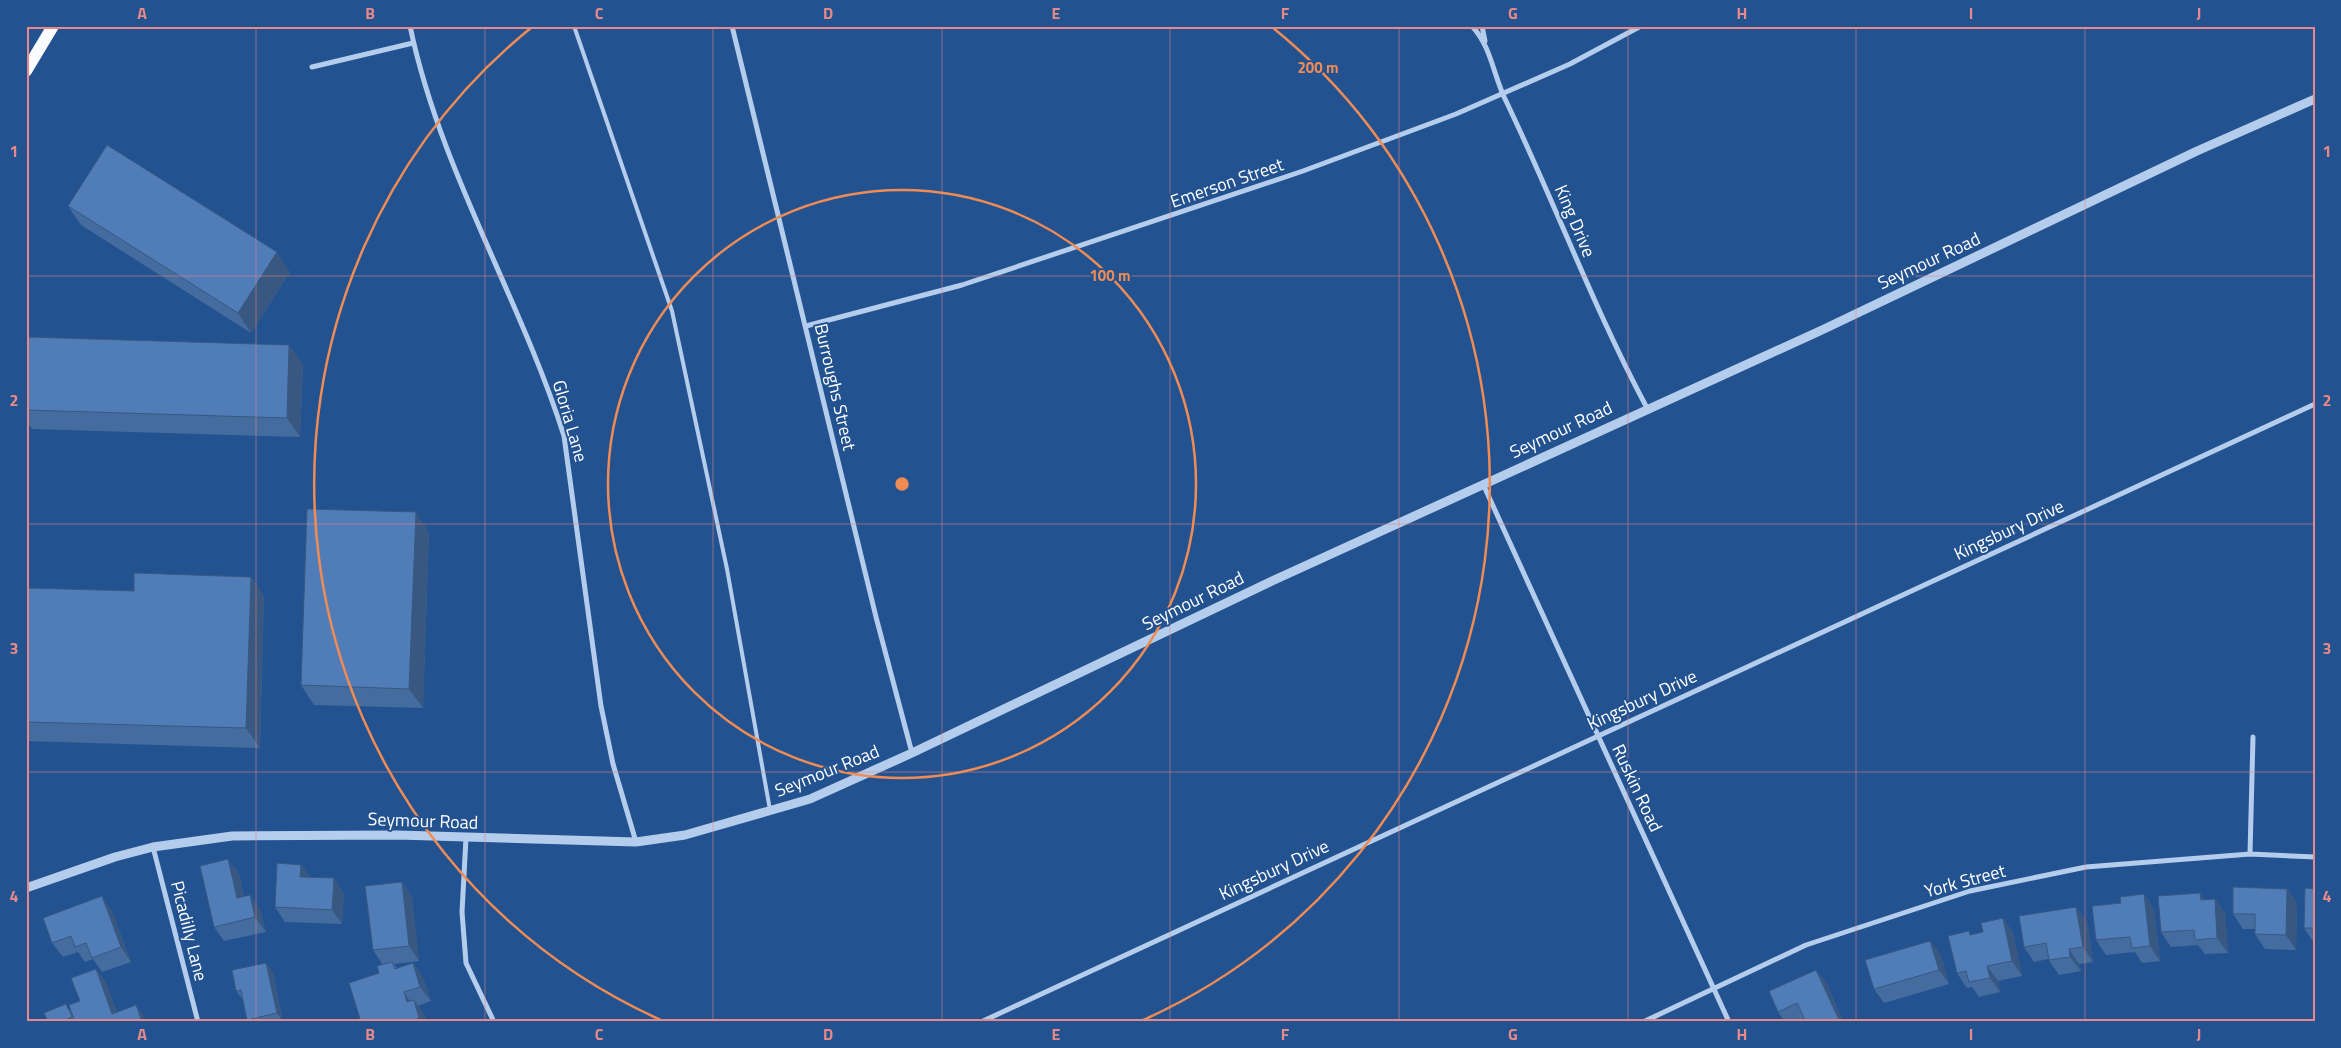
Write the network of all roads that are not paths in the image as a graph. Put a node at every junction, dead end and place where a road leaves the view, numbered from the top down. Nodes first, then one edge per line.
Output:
1 (53, 26) edge
2 (410, 26) edge
3 (574, 26) edge
4 (732, 26) edge
5 (1472, 26) edge
6 (1482, 26) edge
7 (1641, 26) edge
8 (1485, 42) junction
9 (413, 43) junction
10 (312, 67) dead end
11 (26, 72) edge
12 (1502, 94) junction
13 (2315, 98) edge
14 (806, 326) junction
15 (2315, 404) edge
16 (1648, 408) junction
17 (1482, 484) junction
18 (1598, 735) junction
19 (2253, 737) dead end
20 (912, 753) junction
21 (770, 812) junction
22 (466, 838) junction
23 (636, 842) junction
24 (153, 848) junction
25 (2250, 854) junction
26 (2315, 857) edge
27 (26, 888) edge
28 (1714, 989) junction
29 (198, 1022) edge
30 (494, 1022) edge
31 (981, 1022) edge
32 (1643, 1022) edge
33 (1729, 1022) edge

1 - 11 main road
2 - 9 street, Gloria Lane
3 - 21 lane
4 - 14 street, Burroughs Street
5 - 8 street, King Drive
6 - 8 street, King Drive
7 - 12 street, Emerson Street
8 - 12 street, King Drive
9 - 10 street
9 - 23 street, Gloria Lane
12 - 14 street, Emerson Street
12 - 16 street, King Drive
13 - 16 street, Seymour Road
14 - 20 street, Burroughs Street
15 - 18 street, Kingsbury Drive
16 - 17 street, Seymour Road
17 - 18 street, Ruskin Road
17 - 20 street, Seymour Road
18 - 28 street, Ruskin Road
18 - 31 street, Kingsbury Drive
19 - 25 street
20 - 21 street, Seymour Road
21 - 23 street, Seymour Road
22 - 23 street, Seymour Road
22 - 24 street, Seymour Road
22 - 30 street
24 - 27 street, Seymour Road
24 - 29 street, Picadilly Lane
25 - 26 street, York Street
25 - 28 street, York Street
28 - 32 street, York Street
28 - 33 street, Ruskin Road

